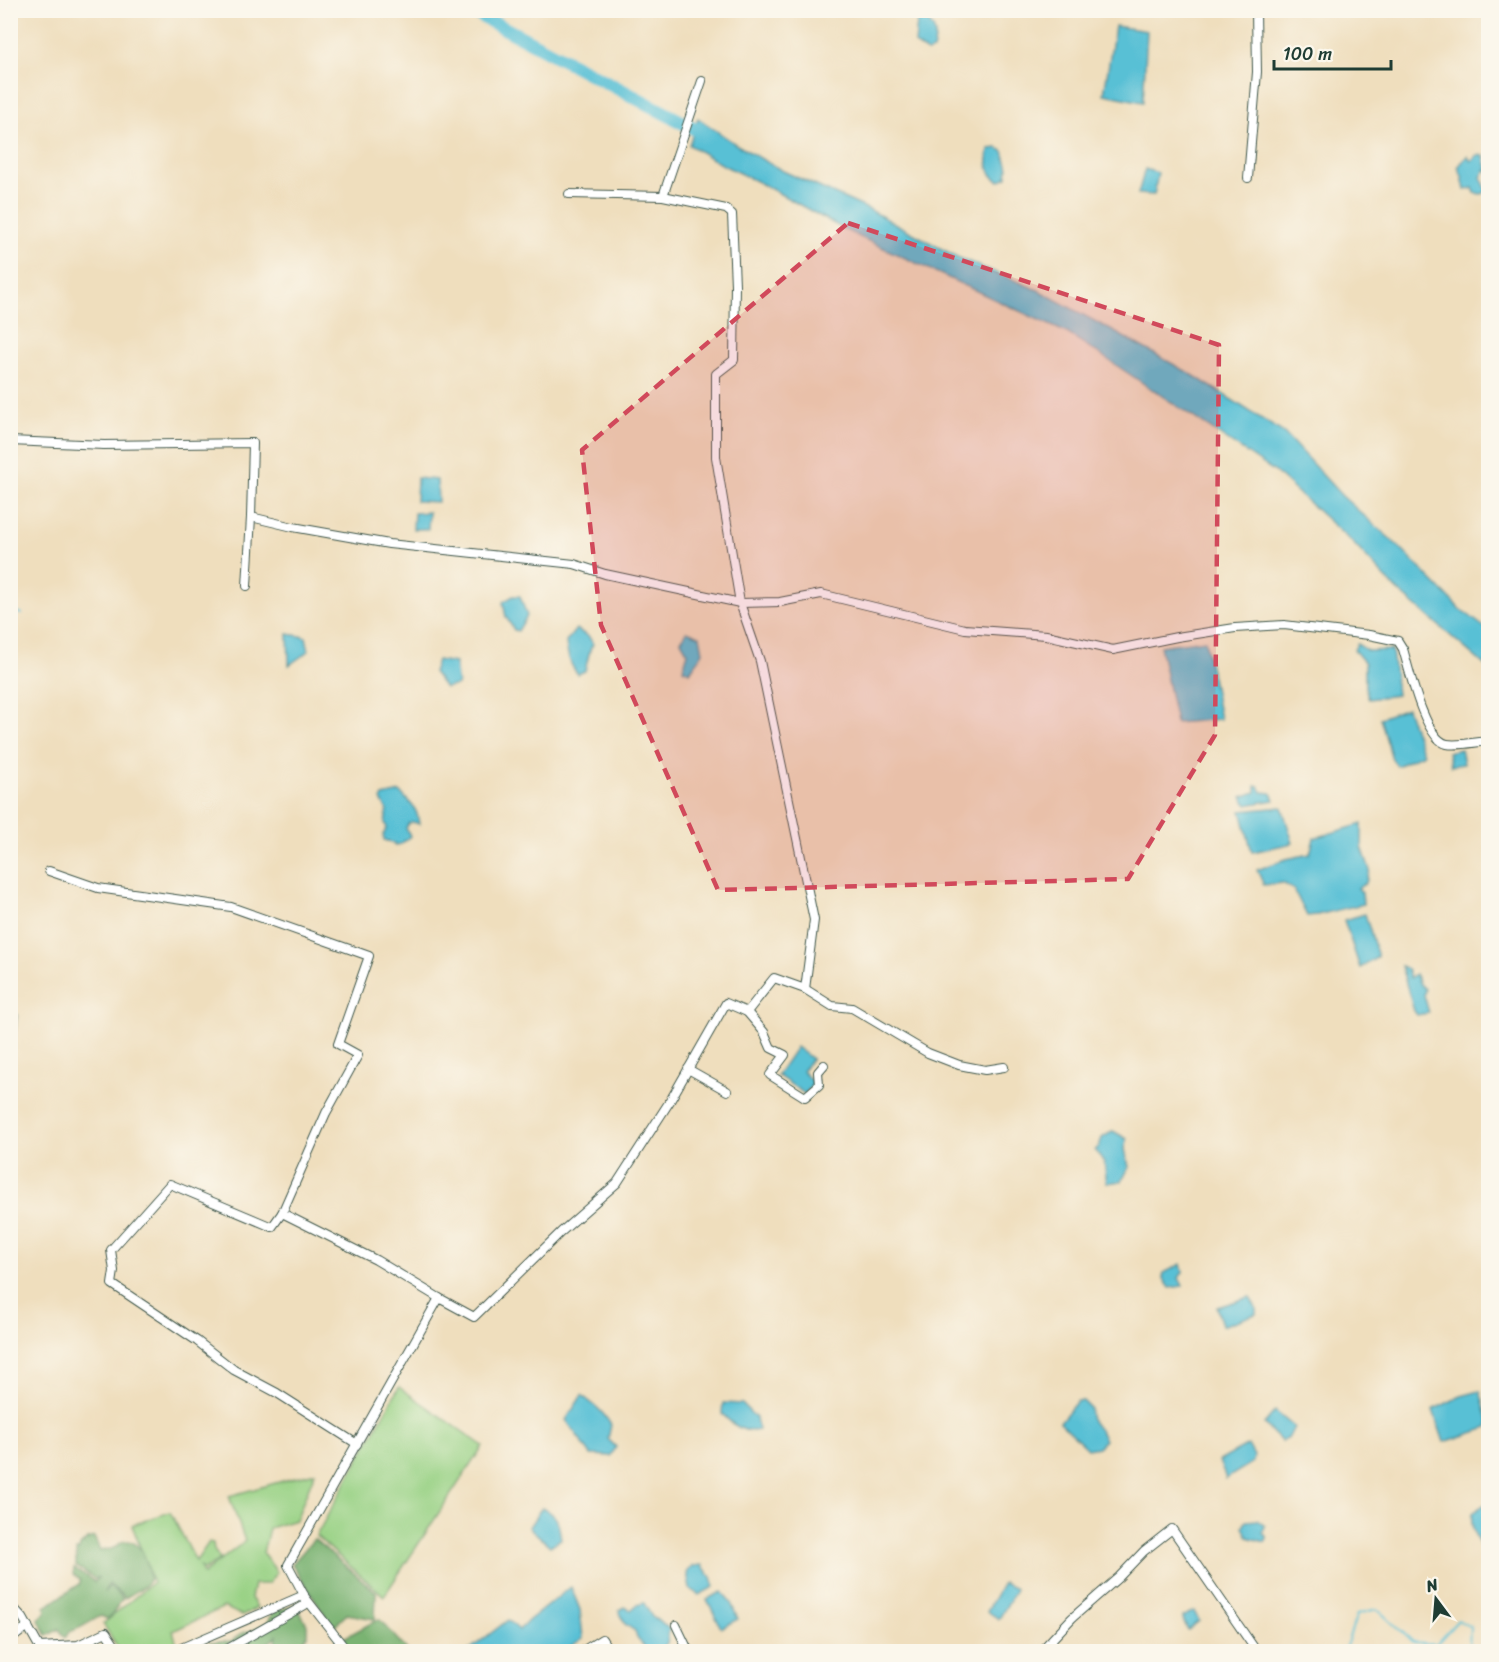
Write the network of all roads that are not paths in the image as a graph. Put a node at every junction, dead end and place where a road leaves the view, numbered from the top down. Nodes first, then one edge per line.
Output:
1 (1256, 10) edge
2 (702, 81) dead end
3 (1248, 178) dead end
4 (569, 194) dead end
5 (663, 196) junction
6 (10, 441) edge
7 (251, 517) junction
8 (247, 586) dead end
9 (740, 603) junction
10 (1488, 741) edge
11 (49, 871) dead end
12 (805, 989) junction
13 (747, 1012) junction
14 (824, 1065) dead end
15 (1004, 1067) dead end
16 (688, 1069) junction
17 (727, 1091) dead end
18 (282, 1213) junction
19 (439, 1298) junction
20 (357, 1444) junction
21 (303, 1595) junction
22 (10, 1604) edge
23 (676, 1625) dead end
24 (28, 1626) junction
25 (10, 1640) edge
26 (40, 1649) edge
27 (119, 1652) edge
28 (172, 1652) edge
29 (222, 1652) edge
30 (348, 1652) edge
31 (581, 1652) edge
32 (610, 1652) edge
33 (689, 1652) edge
34 (1040, 1652) edge
35 (1257, 1652) edge

1 - 3 street
2 - 5 street
4 - 5 street
5 - 9 street
6 - 7 street
7 - 8 street
7 - 9 street
9 - 10 street
9 - 12 street
11 - 18 street
12 - 13 street
12 - 15 street
13 - 14 street
13 - 16 street
16 - 17 street
16 - 19 street
18 - 19 street
18 - 20 street
19 - 20 street
20 - 21 street
21 - 28 street
21 - 29 street
21 - 30 street
22 - 24 street
23 - 33 street
24 - 25 street
24 - 26 street
26 - 27 street
31 - 32 street
34 - 35 street

